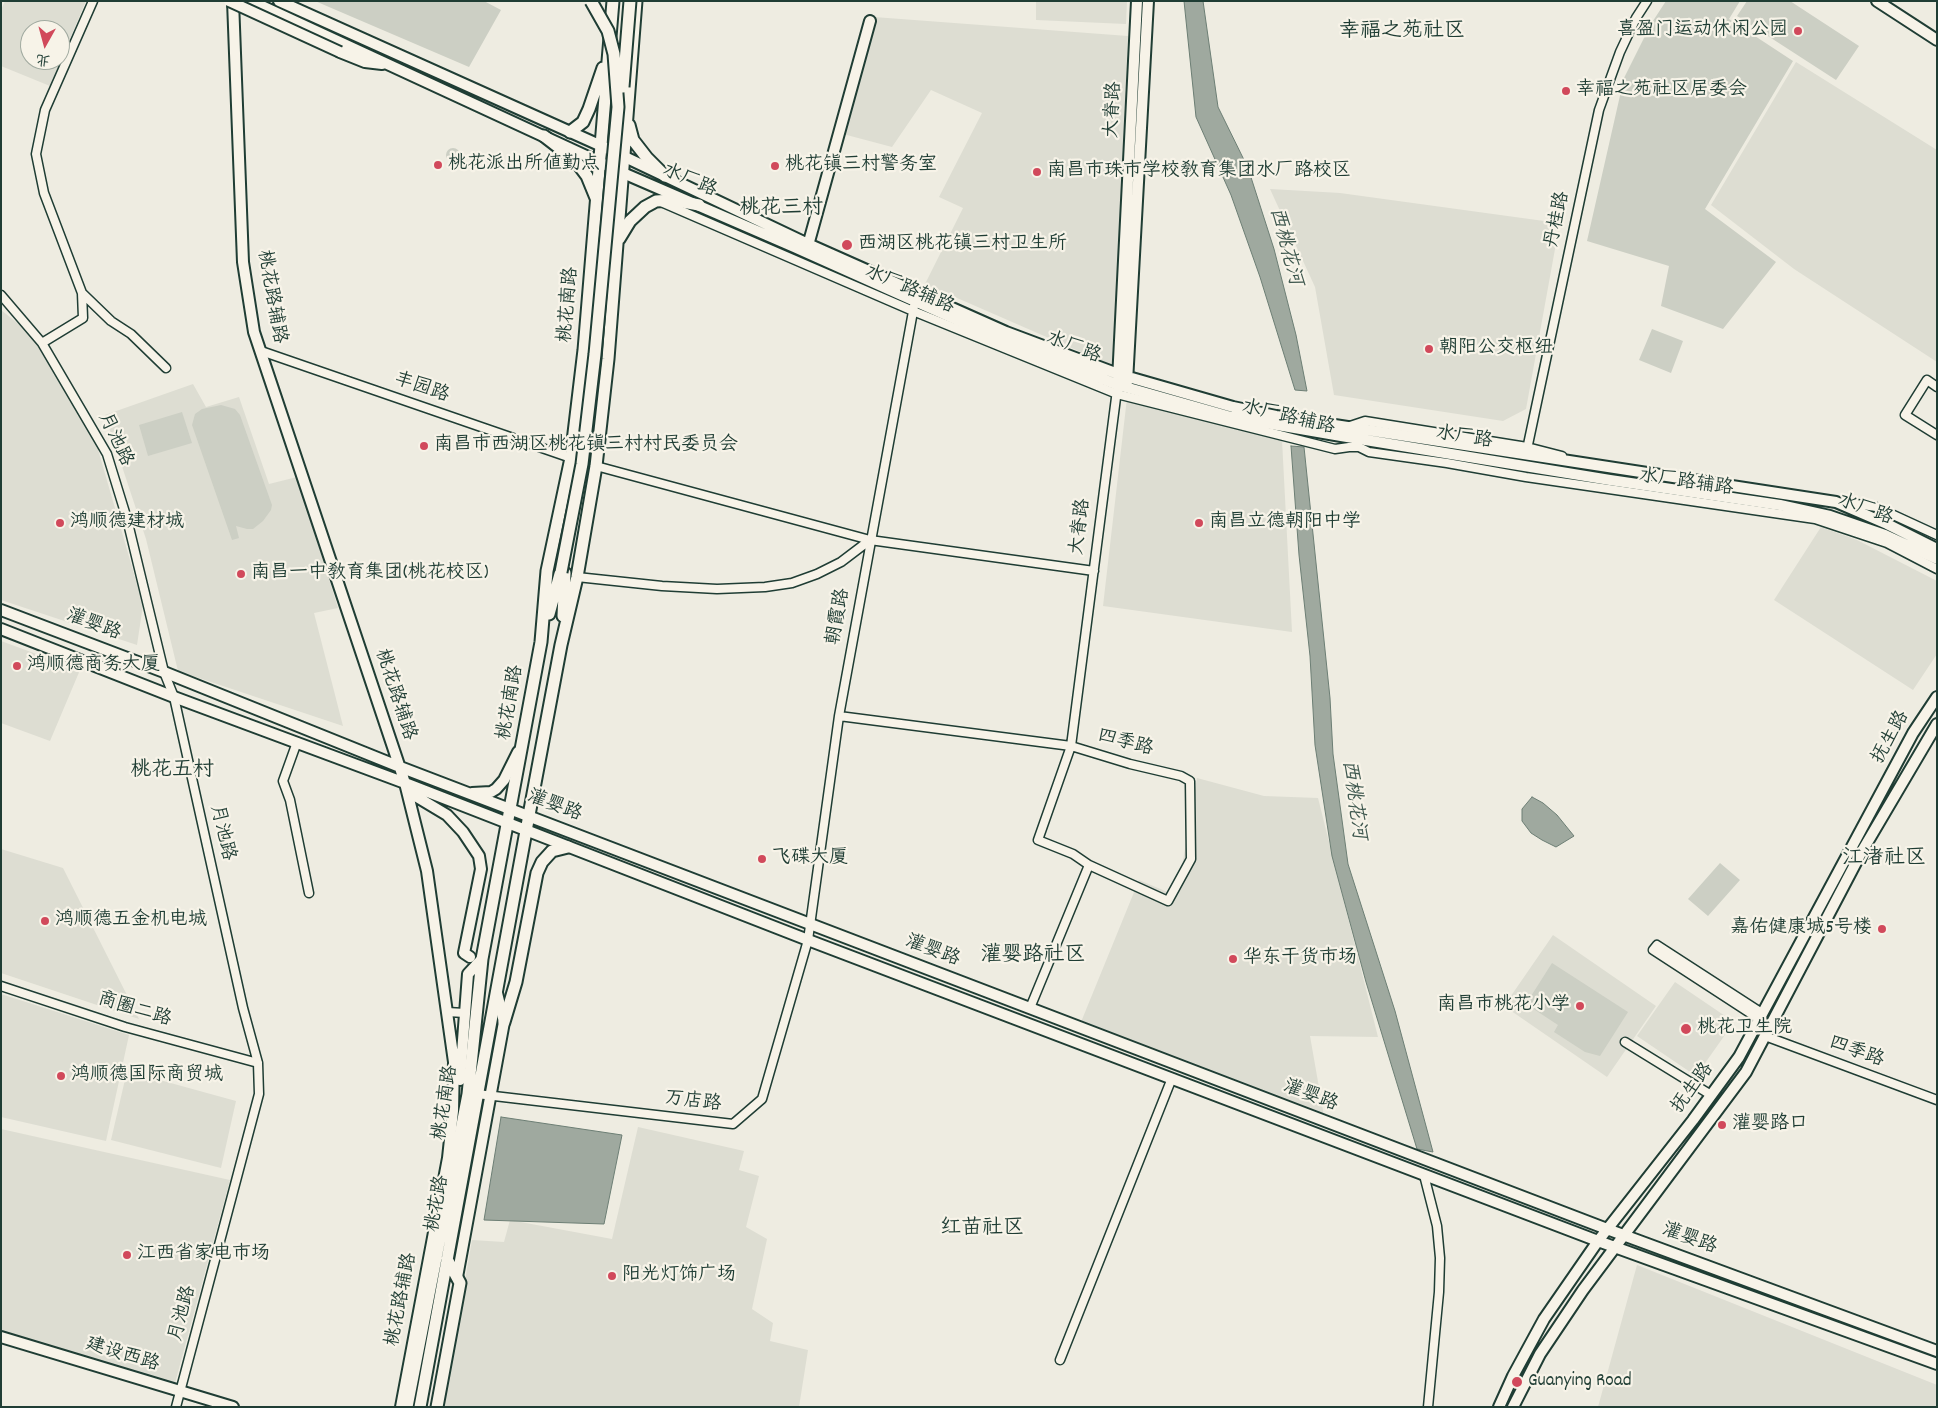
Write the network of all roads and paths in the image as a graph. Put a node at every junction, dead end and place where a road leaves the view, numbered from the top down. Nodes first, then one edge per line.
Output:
1 (93, 1) edge
2 (229, 1) edge
3 (233, 1) edge
4 (251, 1) edge
5 (279, 1) edge
6 (591, 1) edge
7 (613, 1) edge
8 (630, 1) edge
9 (636, 1) edge
10 (1137, 1) edge
11 (1148, 1) edge
12 (1647, 1) edge
13 (1877, 1) edge
14 (870, 21) dead end
15 (1937, 40) edge
16 (609, 50) junction
17 (390, 64) junction
18 (627, 120) junction
19 (570, 132) junction
20 (544, 136) junction
21 (601, 146) junction
22 (624, 156) junction
23 (600, 162) junction
24 (623, 173) junction
25 (665, 176) junction
26 (597, 201) junction
27 (659, 201) junction
28 (699, 205) junction
29 (618, 241) junction
30 (808, 245) junction
31 (82, 293) junction
32 (1, 296) edge
33 (915, 301) junction
34 (42, 343) junction
35 (261, 352) junction
36 (166, 368) dead end
37 (1121, 384) junction
38 (1937, 387) edge
39 (1937, 435) edge
40 (1526, 450) junction
41 (571, 458) junction
42 (596, 466) junction
43 (1654, 474) junction
44 (1937, 535) edge
45 (870, 540) junction
46 (1937, 549) edge
47 (1937, 559) edge
48 (1937, 568) edge
49 (1094, 571) junction
50 (563, 572) junction
51 (577, 577) junction
52 (1, 610) edge
53 (1, 630) edge
54 (541, 642) junction
55 (561, 645) junction
56 (164, 672) junction
57 (174, 696) junction
58 (1937, 697) edge
59 (839, 716) junction
60 (1937, 724) edge
61 (296, 742) junction
62 (523, 742) junction
63 (1071, 746) junction
64 (400, 767) junction
65 (406, 787) junction
66 (469, 794) junction
67 (510, 809) junction
68 (528, 816) junction
69 (507, 823) junction
70 (526, 831) junction
71 (568, 847) junction
72 (1089, 865) junction
73 (310, 893) dead end
74 (810, 924) junction
75 (808, 940) junction
76 (470, 957) dead end
77 (482, 959) junction
78 (1, 986) edge
79 (496, 991) junction
80 (1030, 1008) junction
81 (447, 1012) junction
82 (465, 1014) junction
83 (1760, 1016) junction
84 (504, 1022) junction
85 (1765, 1036) junction
86 (1625, 1042) dead end
87 (258, 1063) junction
88 (1172, 1078) junction
89 (477, 1094) junction
90 (1711, 1095) junction
91 (490, 1096) junction
92 (1937, 1100) edge
93 (1424, 1175) junction
94 (1607, 1229) junction
95 (1624, 1235) junction
96 (1598, 1241) junction
97 (1615, 1247) junction
98 (442, 1258) junction
99 (458, 1277) junction
100 (1, 1338) edge
101 (1, 1344) edge
102 (1937, 1352) edge
103 (1060, 1360) dead end
104 (1937, 1364) edge
105 (178, 1398) edge
106 (212, 1407) edge
107 (233, 1407) edge
108 (401, 1407) edge
109 (407, 1407) edge
110 (420, 1407) edge
111 (437, 1407) edge
112 (1428, 1407) edge
113 (1499, 1407) edge
114 (1513, 1407) edge

1 - 31 street
2 - 17 main road, bridge
3 - 35 main road, 桃花路辅路
4 - 17 main road, 水厂路
5 - 19 main road, 水厂路
6 - 50 main road, bridge
7 - 16 main road, 桃花南路
8 - 50 main road, bridge
9 - 18 main road, 桃花南路
10 - 37 main road, 大脊路
11 - 37 main road, 大脊路
12 - 40 street, 丹桂路
13 - 15 main road
14 - 30 main road
16 - 19 main road
16 - 21 main road, 桃花南路
17 - 20 main road, 水厂路
18 - 22 main road, 桃花南路
18 - 25 main road
19 - 21 main road, 水厂路
20 - 23 main road, 水厂路
20 - 26 main road
21 - 22 main road, 水厂路
21 - 23 main road, 桃花南路
22 - 24 main road, 桃花南路
22 - 25 main road, 水厂路
23 - 24 main road, 水厂路
23 - 26 main road, 桃花南路
24 - 28 main road, 水厂路
24 - 29 main road, 桃花南路
25 - 30 main road, 水厂路
26 - 41 main road, 桃花南路
27 - 28 main road
27 - 29 main road
27 - 33 street, 水厂路辅路
28 - 30 main road, 水厂路
29 - 42 main road, 桃花南路
30 - 33 main road, 水厂路
30 - 37 street, 水厂路辅路
31 - 34 street
31 - 36 street
32 - 34 street, 月池路
33 - 37 main road, 水厂路
33 - 45 street, 朝霞路
34 - 56 street, 月池路
35 - 41 street, 丰园路
35 - 64 main road, 桃花路辅路
37 - 40 main road, 水厂路
37 - 47 main road, 水厂路
37 - 48 street, 水厂路辅路
37 - 49 street, 大脊路
38 - 39 street
40 - 43 main road, 水厂路
41 - 54 main road, 桃花南路
42 - 45 street
42 - 51 main road, 桃花南路
43 - 44 street, 水厂路辅路
43 - 46 main road, 水厂路
45 - 49 street
45 - 51 street
45 - 59 street, 朝霞路
49 - 63 street, 大脊路
50 - 54 main road
50 - 55 main road
51 - 55 main road, 桃花南路
52 - 56 main road, 灌婴路
53 - 57 main road, 灌婴路
54 - 62 main road, 桃花南路
55 - 68 main road, 桃花南路
56 - 57 street, 月池路
56 - 64 main road, 灌婴路
57 - 61 main road, 灌婴路
57 - 87 street, 月池路
58 - 83 main road, 抚生路
59 - 63 street, 四季路
59 - 74 street, 朝霞路
60 - 85 main road, 抚生路
61 - 65 main road, 灌婴路
61 - 73 street
62 - 66 main road
62 - 67 main road, 桃花南路
63 - 72 street, 大脊路
63 - 72 street, 四季路
64 - 65 main road, 桃花路辅路
64 - 66 main road, 灌婴路
65 - 69 main road, 灌婴路
65 - 76 main road
65 - 81 main road, 桃花路辅路
66 - 67 main road, 灌婴路
67 - 68 main road, 灌婴路
67 - 69 main road, 桃花南路
68 - 70 main road, 桃花南路
68 - 74 main road, 灌婴路
69 - 70 main road, 灌婴路
69 - 77 main road, 桃花南路
70 - 71 main road, 灌婴路
70 - 79 main road, 桃花路
71 - 75 main road, 灌婴路
71 - 84 main road
72 - 80 street
74 - 75 street, 朝霞路
74 - 80 main road, 灌婴路
75 - 88 main road, 灌婴路
75 - 91 street, 万店路
77 - 82 main road
77 - 98 main road, 桃花南路
78 - 87 street, 商圈二路
79 - 84 main road
79 - 89 main road, 桃花路
80 - 94 main road, 灌婴路
81 - 82 street
81 - 108 main road, 桃花路辅路
82 - 98 main road
83 - 83 street
83 - 90 main road, 抚生路
84 - 91 main road
85 - 92 street, 四季路
85 - 95 main road, 抚生路
86 - 90 street
87 - 105 street, 月池路
88 - 93 main road, 灌婴路
88 - 103 street
89 - 91 street, 万店路
89 - 98 main road, 桃花路
90 - 94 main road, 抚生路
91 - 99 main road
93 - 96 main road, 灌婴路
93 - 112 street
94 - 95 main road, 灌婴路
94 - 96 main road, 抚生路
95 - 97 main road, 抚生路
95 - 102 main road, 灌婴路
96 - 97 main road, 灌婴路
96 - 113 main road, 抚生路
97 - 104 main road, 灌婴路
97 - 114 main road, 抚生路
98 - 99 main road
98 - 109 main road, 桃花南路
98 - 110 main road, 桃花路
99 - 111 main road
100 - 105 main road, 建设西路
101 - 105 main road, 建设西路
105 - 106 main road, 建设西路
105 - 107 main road, 建设西路

